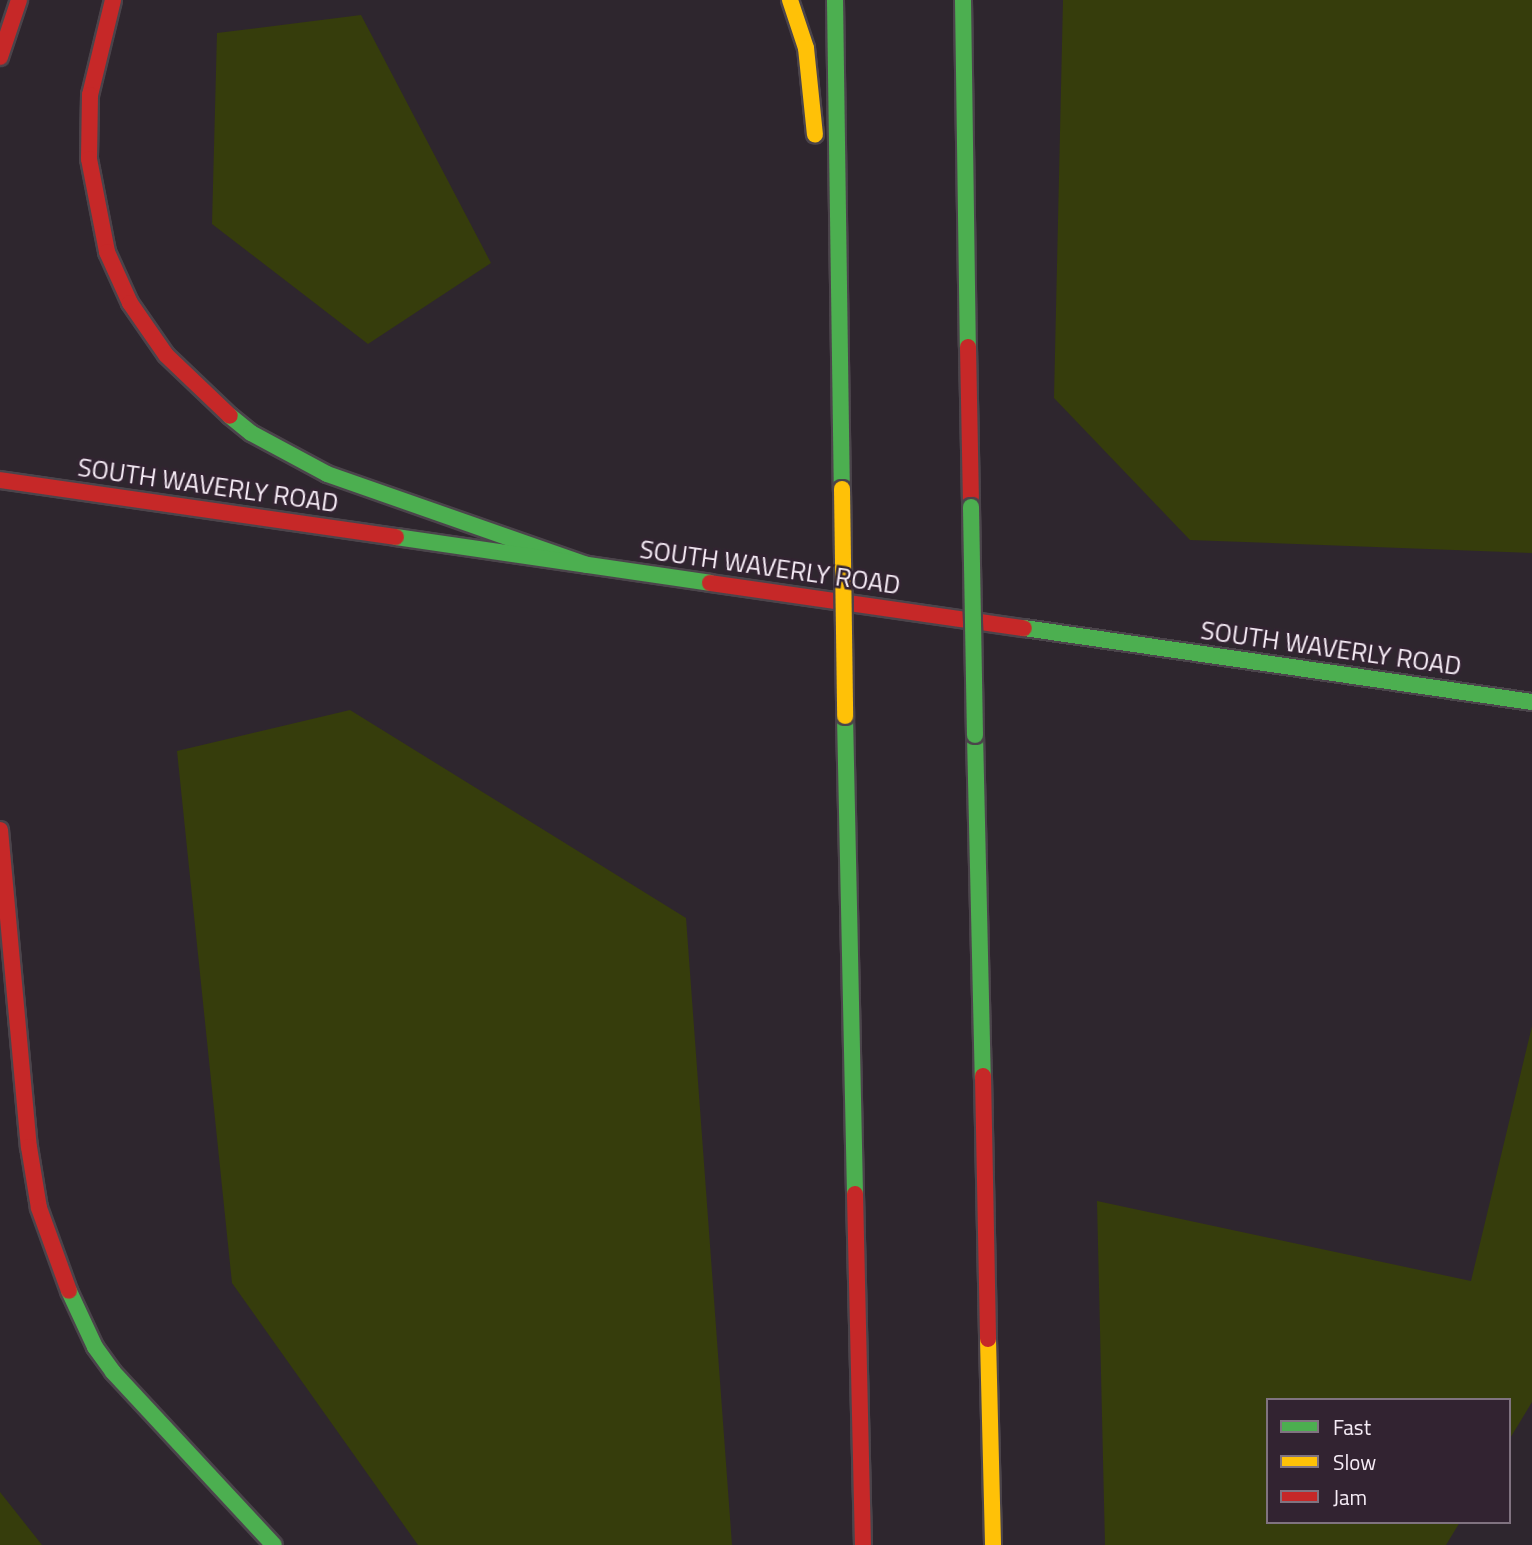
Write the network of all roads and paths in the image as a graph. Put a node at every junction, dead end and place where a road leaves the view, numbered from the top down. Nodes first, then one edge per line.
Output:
1 (19, 0) edge
2 (113, 0) edge
3 (790, 0) edge
4 (835, 0) edge
5 (962, 0) edge
6 (0, 57) edge
7 (817, 155) dead end
8 (820, 195) dead end
9 (841, 410) junction
10 (0, 480) edge
11 (587, 565) junction
12 (1532, 702) edge
13 (0, 830) edge
14 (274, 1545) edge
15 (863, 1545) edge
16 (993, 1545) edge

1 - 6 main road
2 - 11 main road
3 - 7 main road
4 - 9 main road
5 - 16 main road, bridge
8 - 9 main road
9 - 15 main road, bridge
10 - 11 main road, SOUTH WAVERLY ROAD
11 - 12 main road, SOUTH WAVERLY ROAD
13 - 14 main road

